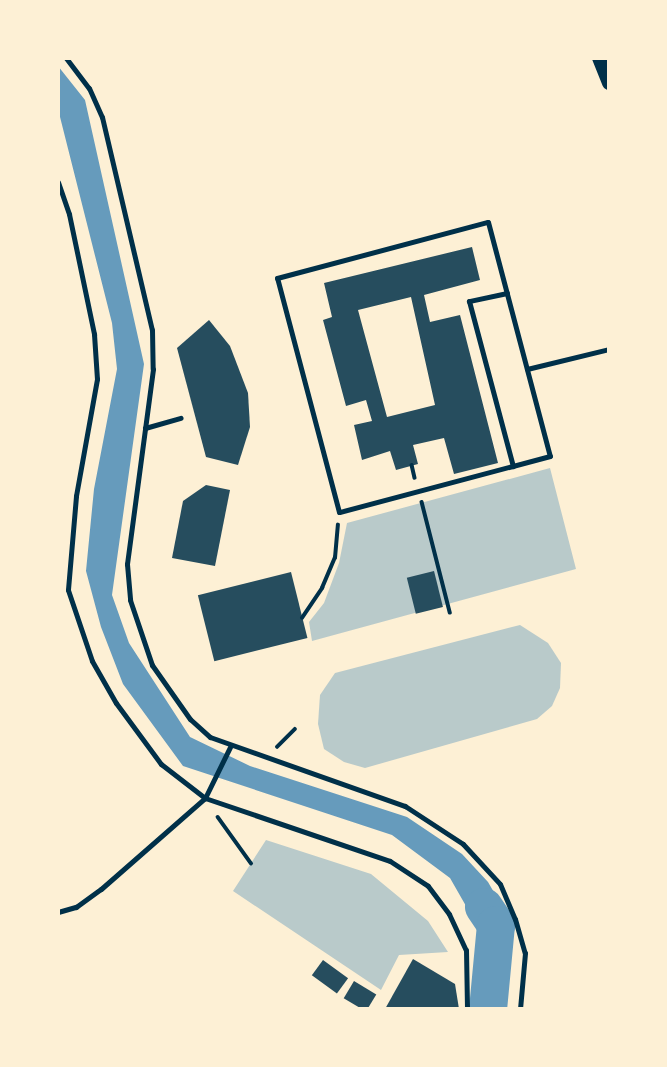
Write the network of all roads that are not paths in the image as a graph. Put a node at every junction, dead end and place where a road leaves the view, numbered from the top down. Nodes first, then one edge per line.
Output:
1 (66, 58) edge
2 (599, 58) edge
3 (609, 83) edge
4 (58, 182) edge
5 (507, 293) junction
6 (609, 349) edge
7 (527, 369) junction
8 (181, 418) dead end
9 (145, 428) junction
10 (513, 466) junction
11 (230, 747) junction
12 (205, 798) junction
13 (58, 912) edge
14 (467, 1009) edge
15 (520, 1009) edge

1 - 9 lane
2 - 3 main road
4 - 12 lane
5 - 7 lane
5 - 10 lane
5 - 10 lane
6 - 7 lane
7 - 10 lane
8 - 9 lane
9 - 11 lane
11 - 12 lane
11 - 15 lane
12 - 13 lane
12 - 14 lane

